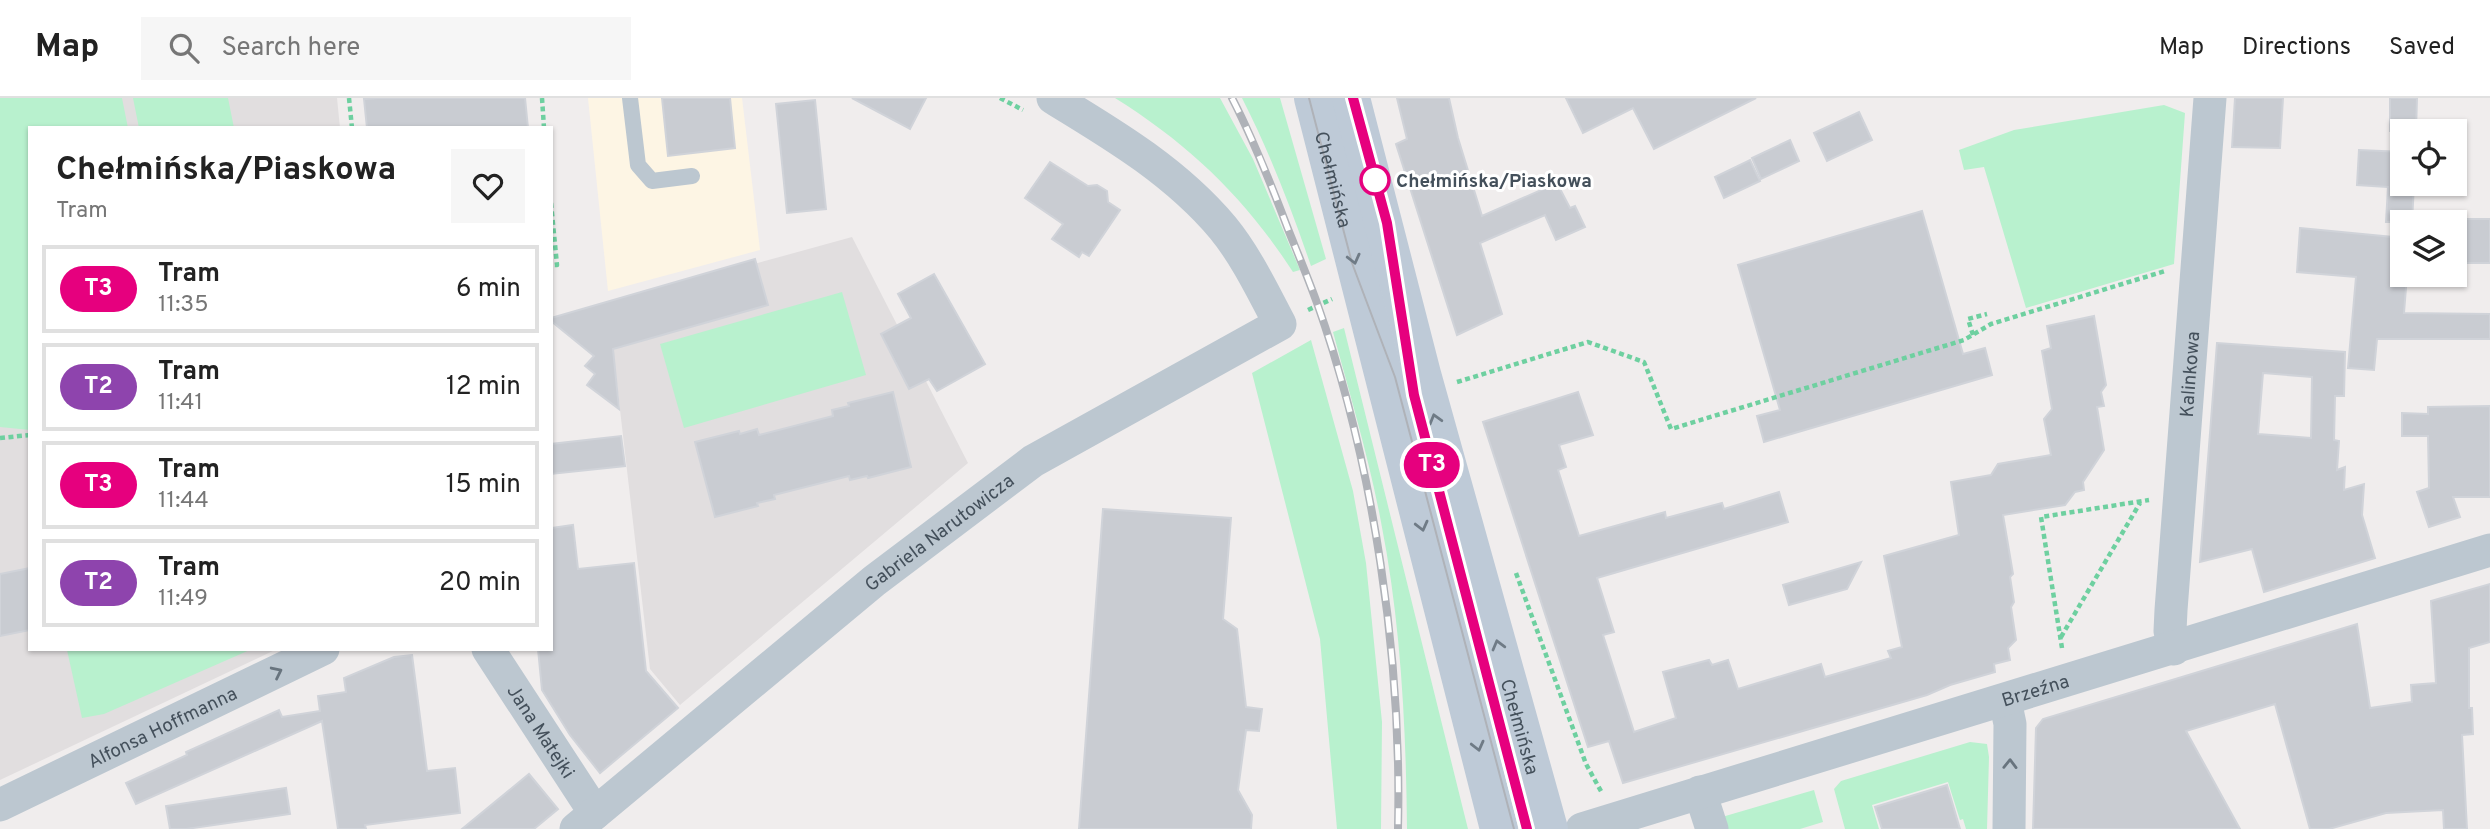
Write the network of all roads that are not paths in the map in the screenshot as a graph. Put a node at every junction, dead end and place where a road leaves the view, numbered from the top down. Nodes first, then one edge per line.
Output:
1 (630, 98) edge
2 (1053, 98) edge
3 (1313, 98) edge
4 (1351, 98) edge
5 (2210, 98) edge
6 (692, 176) dead end
7 (2490, 550) edge
8 (2174, 649) junction
9 (319, 651) edge
10 (489, 651) edge
11 (2006, 700) junction
12 (1700, 792) junction
13 (0, 804) edge
14 (586, 821) edge
15 (1499, 829) edge
16 (1549, 829) edge
17 (1582, 829) edge
18 (1712, 829) edge
19 (2009, 829) edge

1 - 6 lane
2 - 14 street, Gabriela Narutowicza
3 -> 15 main road, Chełmińska
16 -> 4 main road, Chełmińska
5 - 8 street, Kalinkowa
7 - 8 street, Brzeźna
8 - 11 street, Brzeźna
13 -> 9 street, Alfonsa Hoffmanna
10 - 14 street, Jana Matejki
11 - 12 street, Brzeźna
19 -> 11 street
12 - 17 street, Brzeźna
12 - 18 street

